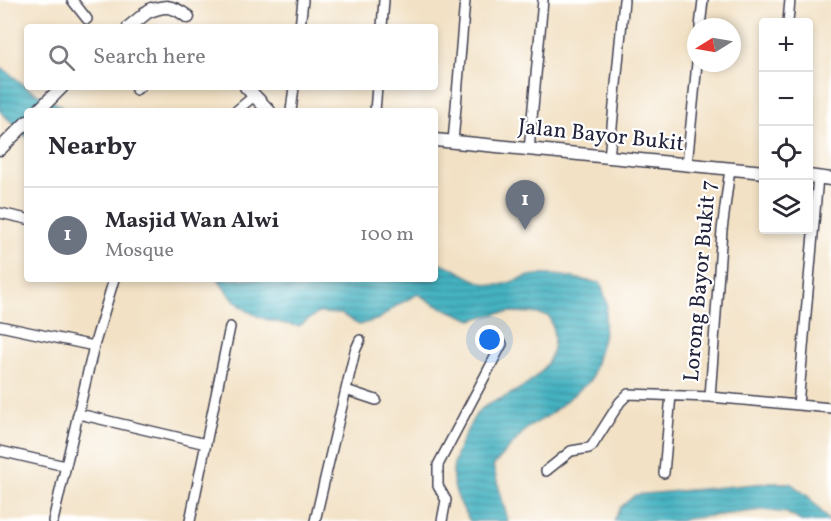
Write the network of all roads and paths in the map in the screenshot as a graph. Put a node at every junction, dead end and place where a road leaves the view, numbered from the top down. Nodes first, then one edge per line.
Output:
1 (72, 0) edge
2 (151, 0) edge
3 (163, 0) edge
4 (173, 0) edge
5 (184, 0) edge
6 (303, 0) edge
7 (384, 0) edge
8 (465, 0) edge
9 (543, 0) edge
10 (624, 0) edge
11 (703, 0) edge
12 (790, 0) edge
13 (143, 15) junction
14 (701, 18) edge
15 (788, 18) edge
16 (87, 19) dead end
17 (192, 22) edge
18 (132, 24) edge
19 (300, 24) edge
20 (382, 24) edge
21 (696, 72) edge
22 (59, 90) edge
23 (294, 90) edge
24 (377, 90) edge
25 (250, 92) edge
26 (41, 108) edge
27 (238, 108) edge
28 (266, 108) edge
29 (291, 108) edge
30 (375, 108) edge
31 (24, 125) edge
32 (438, 140) edge
33 (453, 142) junction
34 (0, 149) edge
35 (529, 150) junction
36 (609, 158) junction
37 (687, 165) junction
38 (730, 169) junction
39 (759, 172) edge
40 (819, 178) edge
41 (0, 213) edge
42 (24, 218) edge
43 (113, 282) edge
44 (0, 326) edge
45 (230, 327) dead end
46 (360, 340) dead end
47 (502, 344) dead end
48 (94, 346) junction
49 (346, 390) junction
50 (671, 395) junction
51 (710, 397) junction
52 (376, 400) dead end
53 (798, 405) junction
54 (831, 408) edge
55 (79, 414) junction
56 (206, 444) junction
57 (0, 451) edge
58 (65, 466) junction
59 (546, 471) dead end
60 (664, 473) dead end
61 (53, 521) edge
62 (190, 521) edge
63 (315, 521) edge
64 (442, 521) edge

1 - 16 street
2 - 13 street
3 - 13 street
4 - 17 street
5 - 17 street
6 - 19 street
7 - 20 street
8 - 33 street
9 - 35 street
10 - 36 street
11 - 14 street
12 - 15 street
13 - 17 street
13 - 18 street
21 - 37 street
22 - 26 street
23 - 29 street
24 - 30 street
25 - 27 street
25 - 28 street
31 - 34 street
32 - 33 street, Jalan Bayor Bukit
33 - 35 street, Jalan Bayor Bukit
35 - 36 street, Jalan Bayor Bukit
36 - 37 street, Jalan Bayor Bukit
37 - 38 street, Jalan Bayor Bukit
38 - 39 street, Jalan Bayor Bukit
38 - 51 street, Lorong Bayor Bukit 7
40 - 53 street
41 - 42 street
43 - 48 street
44 - 48 street
45 - 56 street
46 - 49 street
47 - 64 street
48 - 55 street
49 - 52 street
49 - 63 street
50 - 51 street
50 - 59 street
50 - 60 street
51 - 53 street
53 - 54 street
55 - 56 street
55 - 58 street
56 - 62 street
57 - 58 street
58 - 61 street

